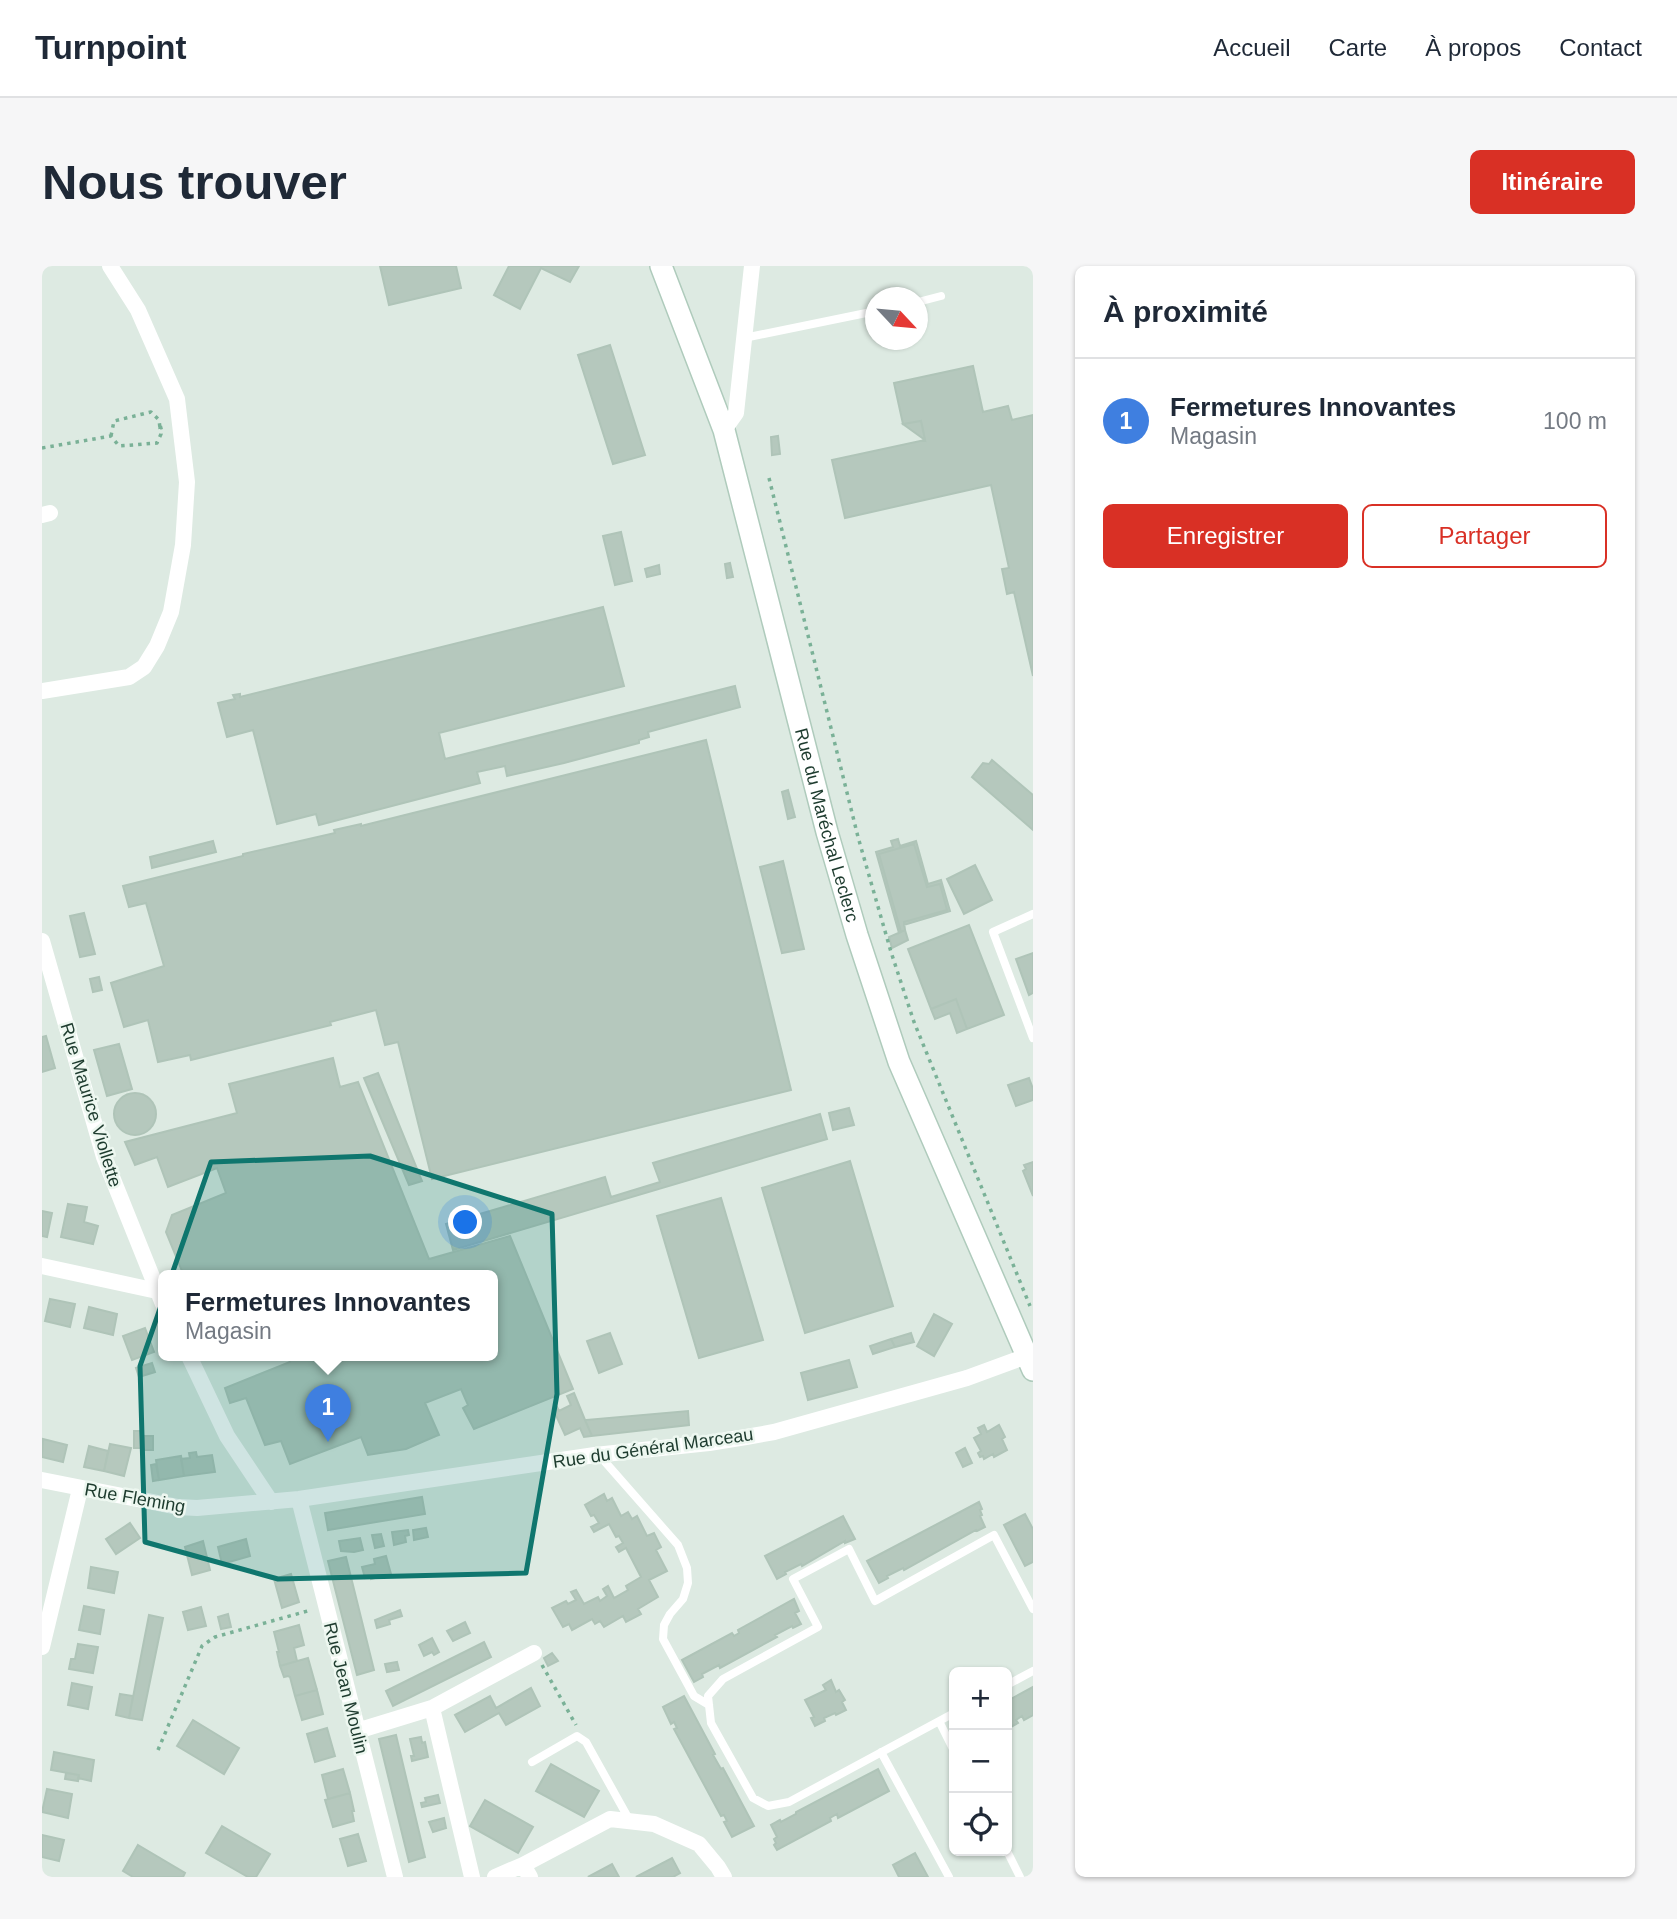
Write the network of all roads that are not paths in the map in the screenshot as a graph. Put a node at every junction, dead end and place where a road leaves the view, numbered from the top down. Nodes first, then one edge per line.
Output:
1 (110, 266) edge
2 (661, 266) edge
3 (752, 266) edge
4 (941, 296) dead end
5 (928, 299) edge
6 (865, 313) edge
7 (744, 338) junction
8 (724, 430) junction
9 (42, 691) edge
10 (1033, 914) edge
11 (42, 942) edge
12 (1033, 1038) edge
13 (42, 1266) edge
14 (158, 1292) edge
15 (158, 1296) edge
16 (191, 1361) edge
17 (1030, 1363) edge
18 (599, 1455) junction
19 (42, 1480) edge
20 (80, 1489) junction
21 (299, 1499) junction
22 (271, 1502) junction
23 (1030, 1598) edge
24 (1033, 1609) edge
25 (42, 1647) edge
26 (534, 1653) road end
27 (1033, 1671) edge
28 (1012, 1682) edge
29 (709, 1705) junction
30 (432, 1708) junction
31 (949, 1716) edge
32 (939, 1721) junction
33 (356, 1731) junction
34 (949, 1741) edge
35 (881, 1752) junction
36 (532, 1762) dead end
37 (630, 1821) junction
38 (1009, 1856) edge
39 (526, 1871) edge
40 (395, 1877) edge
41 (472, 1877) edge
42 (495, 1877) edge
43 (723, 1877) edge
44 (949, 1877) edge
45 (1019, 1877) edge

1 - 9 street
2 - 8 main road, Rue du Maréchal Leclerc
3 - 7 street
4 - 5 lane
6 - 7 lane
7 - 8 street
8 - 17 main road, Rue du Maréchal Leclerc
10 - 12 lane
11 - 14 street, Rue Maurice Viollette
13 - 15 street
16 - 22 street
17 - 18 street, Rue du Général Marceau
18 - 21 street, Rue du Général Marceau
18 - 29 lane
19 - 20 street, Rue Fleming
20 - 22 street, Rue Fleming
20 - 25 street
21 - 22 street, Rue du Général Marceau
21 - 33 street, Rue Jean Moulin
23 - 24 lane
23 - 29 lane
26 - 30 street
27 - 28 lane
29 - 35 lane
30 - 33 street
30 - 41 street
31 - 32 lane
32 - 34 lane
32 - 35 lane
33 - 40 street, Rue Jean Moulin
35 - 44 lane
36 - 37 lane
37 - 39 street
37 - 43 street
38 - 45 lane
39 - 42 street

